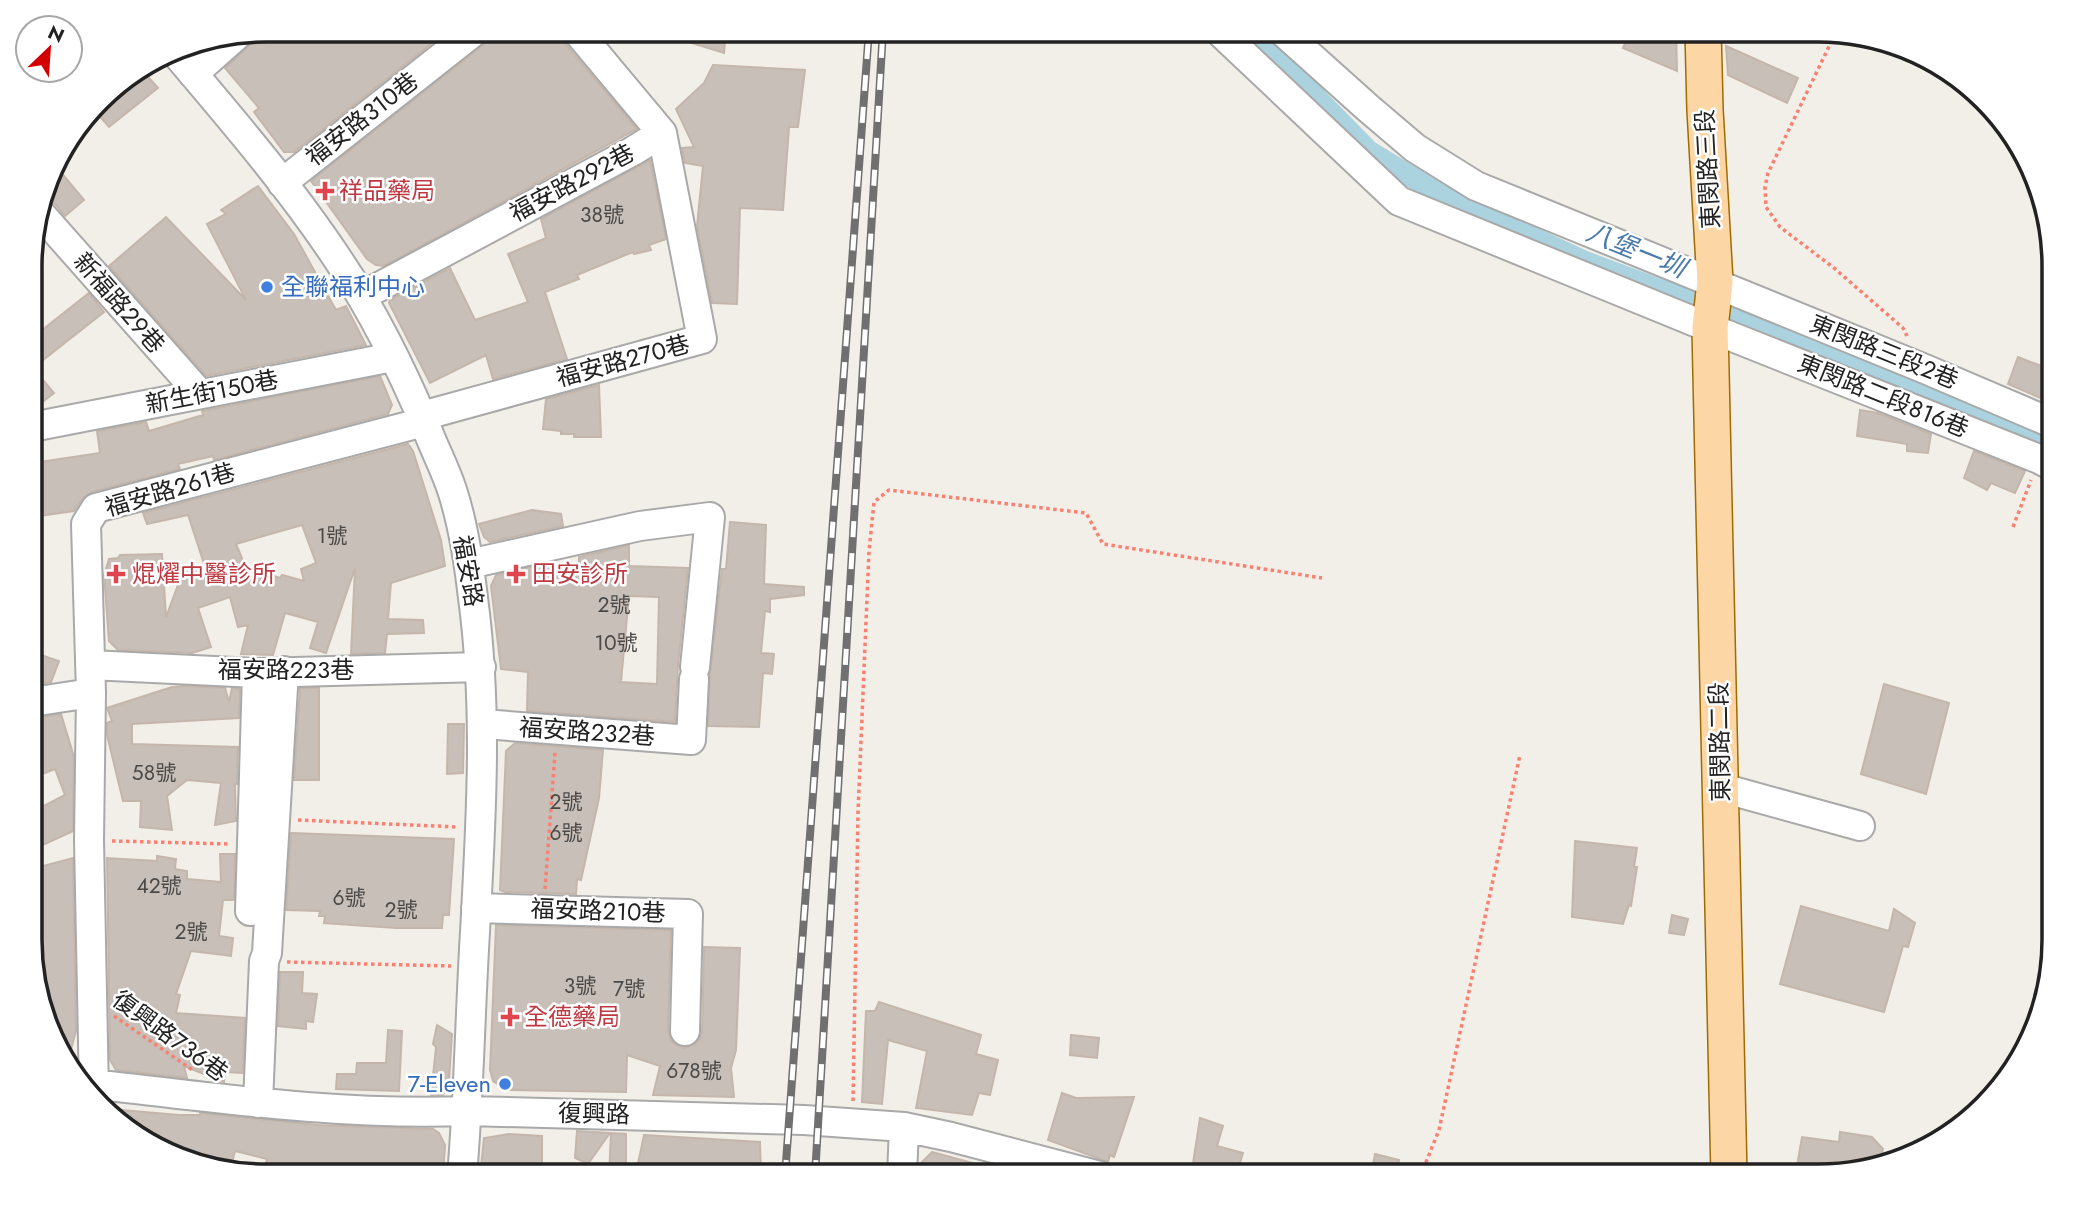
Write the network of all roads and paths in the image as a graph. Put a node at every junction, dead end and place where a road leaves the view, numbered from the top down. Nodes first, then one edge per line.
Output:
1 (461, 42) edge
2 (586, 42) edge
3 (1231, 42) edge
4 (1294, 42) edge
5 (1703, 42) edge
6 (1831, 43) edge
7 (225, 46) edge
8 (181, 59) edge
9 (193, 74) junction
10 (662, 133) junction
11 (282, 183) junction
12 (47, 221) edge
13 (362, 296) junction
14 (1712, 306) junction
15 (393, 357) junction
16 (1925, 369) junction
17 (200, 394) junction
18 (423, 419) junction
19 (2042, 419) edge
20 (42, 425) edge
21 (2042, 461) edge
22 (2042, 471) edge
23 (2013, 527) dead end
24 (469, 564) junction
25 (1322, 578) dead end
26 (90, 665) junction
27 (481, 667) junction
28 (270, 672) junction
29 (90, 693) junction
30 (42, 700) edge
31 (483, 724) junction
32 (557, 730) junction
33 (1520, 755) dead end
34 (1722, 788) junction
35 (275, 819) junction
36 (1860, 826) dead end
37 (481, 828) junction
38 (89, 840) junction
39 (253, 845) junction
40 (476, 908) junction
41 (544, 909) junction
42 (264, 961) junction
43 (473, 967) junction
44 (92, 1000) junction
45 (685, 1031) dead end
46 (90, 1078) edge
47 (98, 1088) edge
48 (228, 1099) junction
49 (258, 1103) junction
50 (468, 1111) junction
51 (853, 1124) junction
52 (904, 1127) junction
53 (463, 1164) edge
54 (902, 1164) edge
55 (1054, 1164) edge
56 (1425, 1164) edge
57 (1729, 1164) edge

1 - 11 street, 福安路310巷
2 - 10 street, 福安路292巷
3 - 14 street
4 - 14 street
5 - 14 main road, 東閔路三段
6 - 16 path
7 - 9 street
8 - 9 street, 福安路
9 - 11 street, 福安路
10 - 13 street, 福安路292巷
10 - 18 street, 福安路270巷
11 - 13 street, 福安路
12 - 17 street, 新福路29巷
13 - 15 street, 福安路
14 - 16 street, 東閔路三段2巷
14 - 21 street, 東閔路二段816巷
14 - 34 main road, 東閔路二段
15 - 17 street, 新生街150巷
15 - 18 street, 福安路
16 - 19 street, 東閔路三段2巷
17 - 20 street, 新生街150巷
18 - 24 street, 福安路
18 - 26 street, 福安路261巷
22 - 23 path
24 - 27 street, 福安路
24 - 32 street, 福安路232巷
25 - 51 path
26 - 28 street, 福安路223巷
26 - 29 street, 福安路261巷
27 - 28 street, 福安路223巷
27 - 31 street, 福安路
28 - 35 street
28 - 39 street
29 - 30 street
29 - 38 street, 福安路261巷
31 - 32 street, 福安路232巷
31 - 37 street, 福安路
32 - 41 path
33 - 56 path
34 - 36 street
34 - 57 main road, 東閔路二段
35 - 37 path
35 - 42 street
37 - 40 street, 福安路
38 - 39 path
38 - 44 street, 福安路261巷
39 - 42 street
40 - 41 street, 福安路210巷
40 - 43 street, 福安路
41 - 45 street, 福安路210巷
42 - 43 path
42 - 49 street
43 - 50 street, 福安路
44 - 46 street, 福安路261巷
44 - 48 path, 復興路736巷
47 - 48 street, 復興路
48 - 49 street, 復興路
49 - 50 street, 復興路
50 - 51 street, 復興路
50 - 53 street, 福安路
51 - 52 street, 復興路
52 - 54 street
52 - 55 street, 復興路

